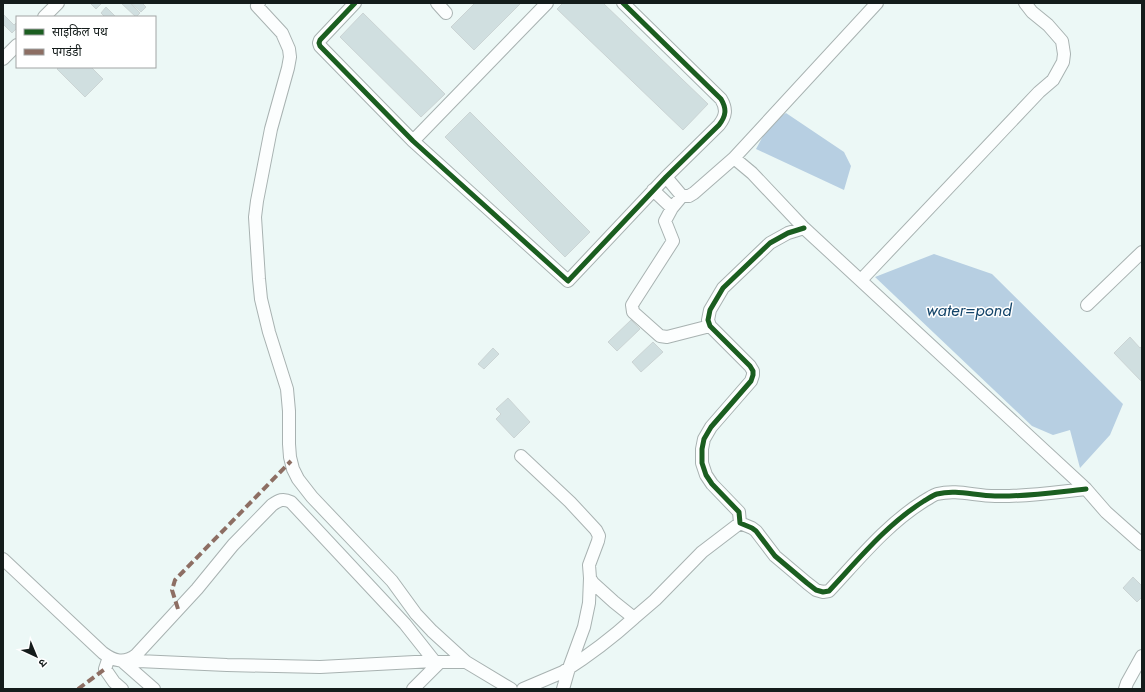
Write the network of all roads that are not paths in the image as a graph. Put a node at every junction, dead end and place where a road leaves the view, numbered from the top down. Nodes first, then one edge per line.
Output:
1 (259, 3) edge
2 (355, 3) edge
3 (437, 3) edge
4 (547, 3) edge
5 (623, 3) edge
6 (877, 3) edge
7 (1025, 3) edge
8 (446, 13) dead end
9 (16, 46) edge
10 (4, 57) edge
11 (413, 141) junction
12 (734, 158) junction
13 (666, 177) junction
14 (653, 190) junction
15 (682, 196) junction
16 (672, 208) junction
17 (804, 228) junction
18 (1142, 252) edge
19 (861, 280) junction
20 (1087, 305) dead end
21 (710, 326) junction
22 (521, 456) dead end
23 (1086, 489) junction
24 (740, 523) junction
25 (1141, 540) edge
26 (3, 559) edge
27 (590, 578) junction
28 (634, 618) junction
29 (1142, 656) edge
30 (109, 657) junction
31 (127, 659) junction
32 (436, 662) junction
33 (466, 662) junction
34 (569, 668) junction
35 (122, 689) edge
36 (154, 689) edge
37 (413, 689) edge
38 (511, 689) edge
39 (523, 689) edge
40 (563, 689) edge
41 (1124, 689) edge

1 - 33 street
2 - 11 street
3 - 8 street
4 - 11 street
5 - 13 street
6 - 12 street
7 - 19 street
9 - 10 street
11 - 14 street
12 - 15 street
12 - 17 street
13 - 14 street
13 - 15 street
14 - 16 street
15 - 16 street
16 - 21 street
17 - 19 street
17 - 21 street
18 - 20 street
19 - 23 street
21 - 24 street
22 - 27 street
23 - 24 street
23 - 25 street
24 - 28 street
26 - 30 street
27 - 28 street
27 - 34 street
28 - 34 street
29 - 41 street
30 - 31 street
30 - 35 street
31 - 32 street
31 - 32 street
31 - 36 street
32 - 33 street
32 - 37 street
33 - 38 street
34 - 39 street
34 - 40 street

